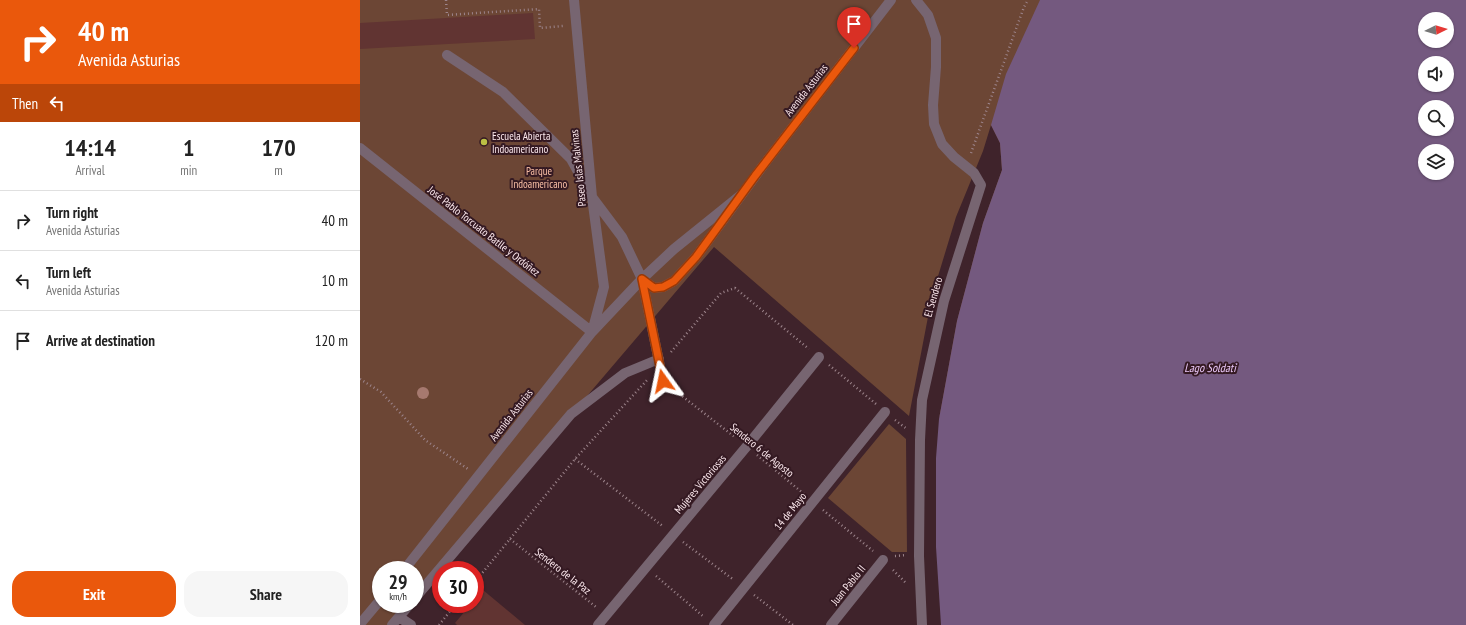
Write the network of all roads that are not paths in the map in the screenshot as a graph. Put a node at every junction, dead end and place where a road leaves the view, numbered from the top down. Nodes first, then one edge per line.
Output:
1 (574, 0) edge
2 (891, 0) edge
3 (916, 0) edge
4 (446, 55) dead end
5 (360, 148) edge
6 (592, 196) junction
7 (741, 196) junction
8 (642, 279) junction
9 (592, 332) junction
10 (819, 357) dead end
11 (659, 363) junction
12 (663, 381) road end
13 (885, 412) dead end
14 (883, 560) road end
15 (411, 561) edge
16 (424, 587) edge
17 (372, 610) edge
18 (402, 613) edge
19 (399, 617) junction
20 (360, 624) edge
21 (392, 625) edge
22 (411, 625) edge
23 (598, 625) edge
24 (714, 625) edge
25 (831, 625) edge
26 (922, 625) edge

1 - 6 street, Paseo Islas Malvinas
2 - 7 street, Avenida Asturias
3 - 26 street, El Sendero
4 - 6 street
5 - 9 street, José Pablo Torcuato Batlle y Ordóñez
6 - 8 street
6 - 9 street, Paseo Islas Malvinas
7 - 8 street, Avenida Asturias
7 - 8 street, Avenida Asturias
8 - 9 street, Avenida Asturias
8 - 11 street
9 - 15 street, Avenida Asturias
10 - 23 street, Mujeres Victoriosas
11 - 12 street
11 - 16 street
13 - 24 street, 14 de Mayo
14 - 25 street, Juan Pablo II
17 - 20 street
18 - 19 street
19 - 21 street
19 - 22 street

